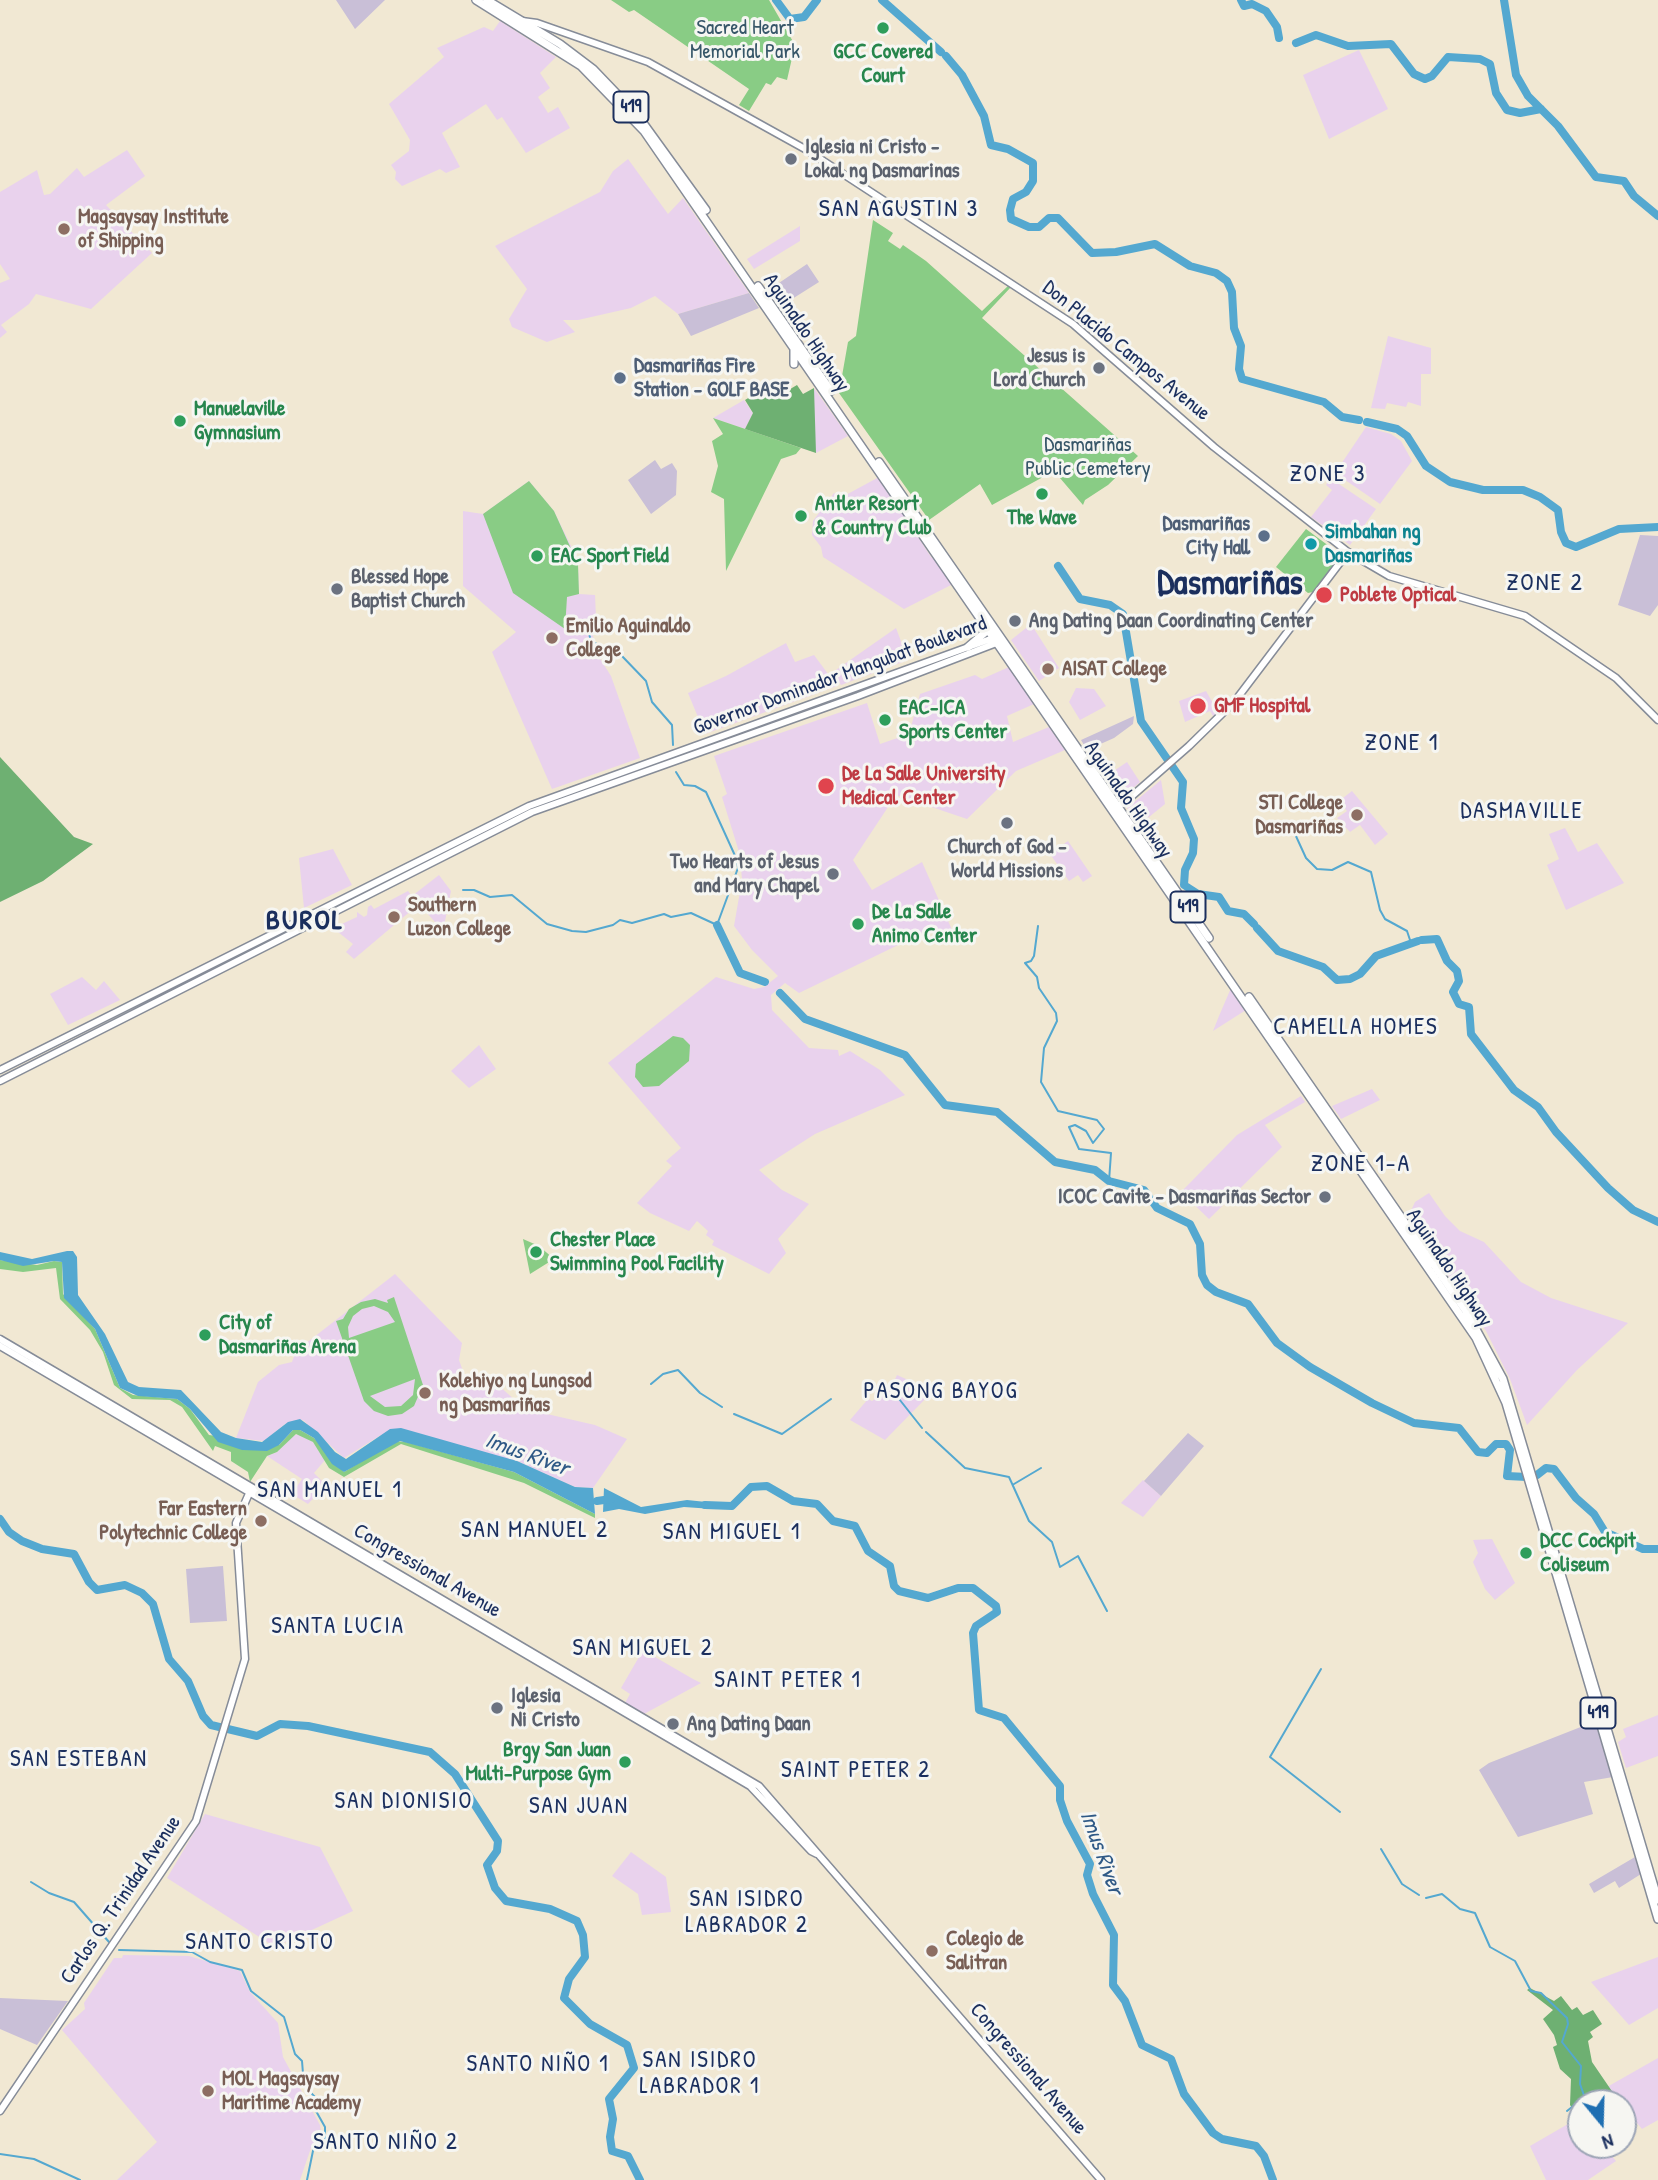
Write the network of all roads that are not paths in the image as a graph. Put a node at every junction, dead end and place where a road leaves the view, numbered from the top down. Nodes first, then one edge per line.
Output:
1 (476, 0) edge
2 (487, 0) edge
3 (517, 21) junction
4 (793, 346) junction
5 (794, 364) dead end
6 (1348, 552) junction
7 (989, 629) junction
8 (998, 639) junction
9 (968, 647) junction
10 (1658, 720) edge
11 (555, 800) junction
12 (1115, 807) junction
13 (219, 965) junction
14 (0, 1070) edge
15 (0, 1081) edge
16 (0, 1339) edge
17 (0, 1346) edge
18 (1534, 1483) junction
19 (251, 1490) junction
20 (1658, 1900) edge
21 (1658, 1919) edge
22 (0, 2111) edge
23 (1101, 2180) edge

1 - 3 highway, Aguinaldo Highway / 419
2 - 3 highway, Aguinaldo Highway / 419
3 - 4 highway, Aguinaldo Highway / 419
3 - 6 main road, Don Placido Campos Avenue
3 - 8 highway, Aguinaldo Highway / 419
4 - 5 highway
4 - 7 highway, Aguinaldo Highway / 419
6 - 10 main road, Don Placido Campos Avenue
6 - 12 main road
7 - 8 highway, Aguinaldo Highway / 419
7 - 9 highway
8 - 9 main road, Governor Dominador Mangubat Boulevard
8 - 11 main road, Governor Dominador Mangubat Boulevard
8 - 12 highway, Aguinaldo Highway / 419
9 - 11 main road, Governor Dominador Mangubat Boulevard
11 - 13 main road, Governor Dominador Mangubat Boulevard
12 - 18 highway, Aguinaldo Highway / 419
13 - 14 main road, Governor Dominador Mangubat Boulevard
13 - 15 main road, Governor Dominador Mangubat Boulevard
16 - 19 main road, Congressional Avenue
17 - 19 main road, Congressional Avenue
18 - 20 highway, Aguinaldo Highway / 419
18 - 21 highway, Aguinaldo Highway / 419
19 - 22 main road, Carlos Q. Trinidad Avenue
19 - 23 main road, Congressional Avenue

